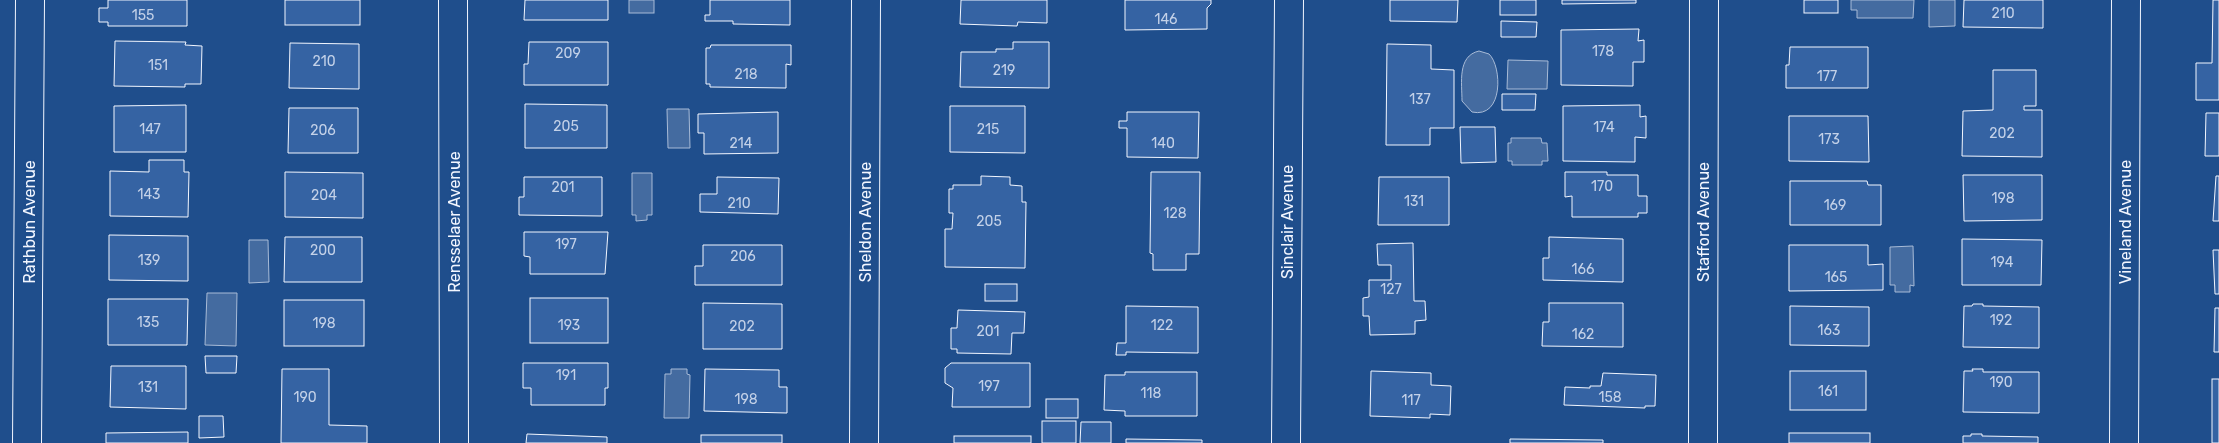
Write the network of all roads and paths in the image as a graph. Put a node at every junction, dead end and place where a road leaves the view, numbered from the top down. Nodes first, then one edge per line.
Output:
1 (30, 0) edge
2 (453, 0) edge
3 (866, 0) edge
4 (1289, 0) edge
5 (1704, 0) edge
6 (2126, 0) edge
7 (27, 443) edge
8 (454, 443) edge
9 (864, 443) edge
10 (1286, 443) edge
11 (1703, 443) edge
12 (2124, 443) edge

1 - 7 street, Rathbun Avenue
2 - 8 street, Rensselaer Avenue
3 - 9 street, Sheldon Avenue
4 - 10 street, Sinclair Avenue
5 - 11 street, Stafford Avenue
6 - 12 street, Vineland Avenue

